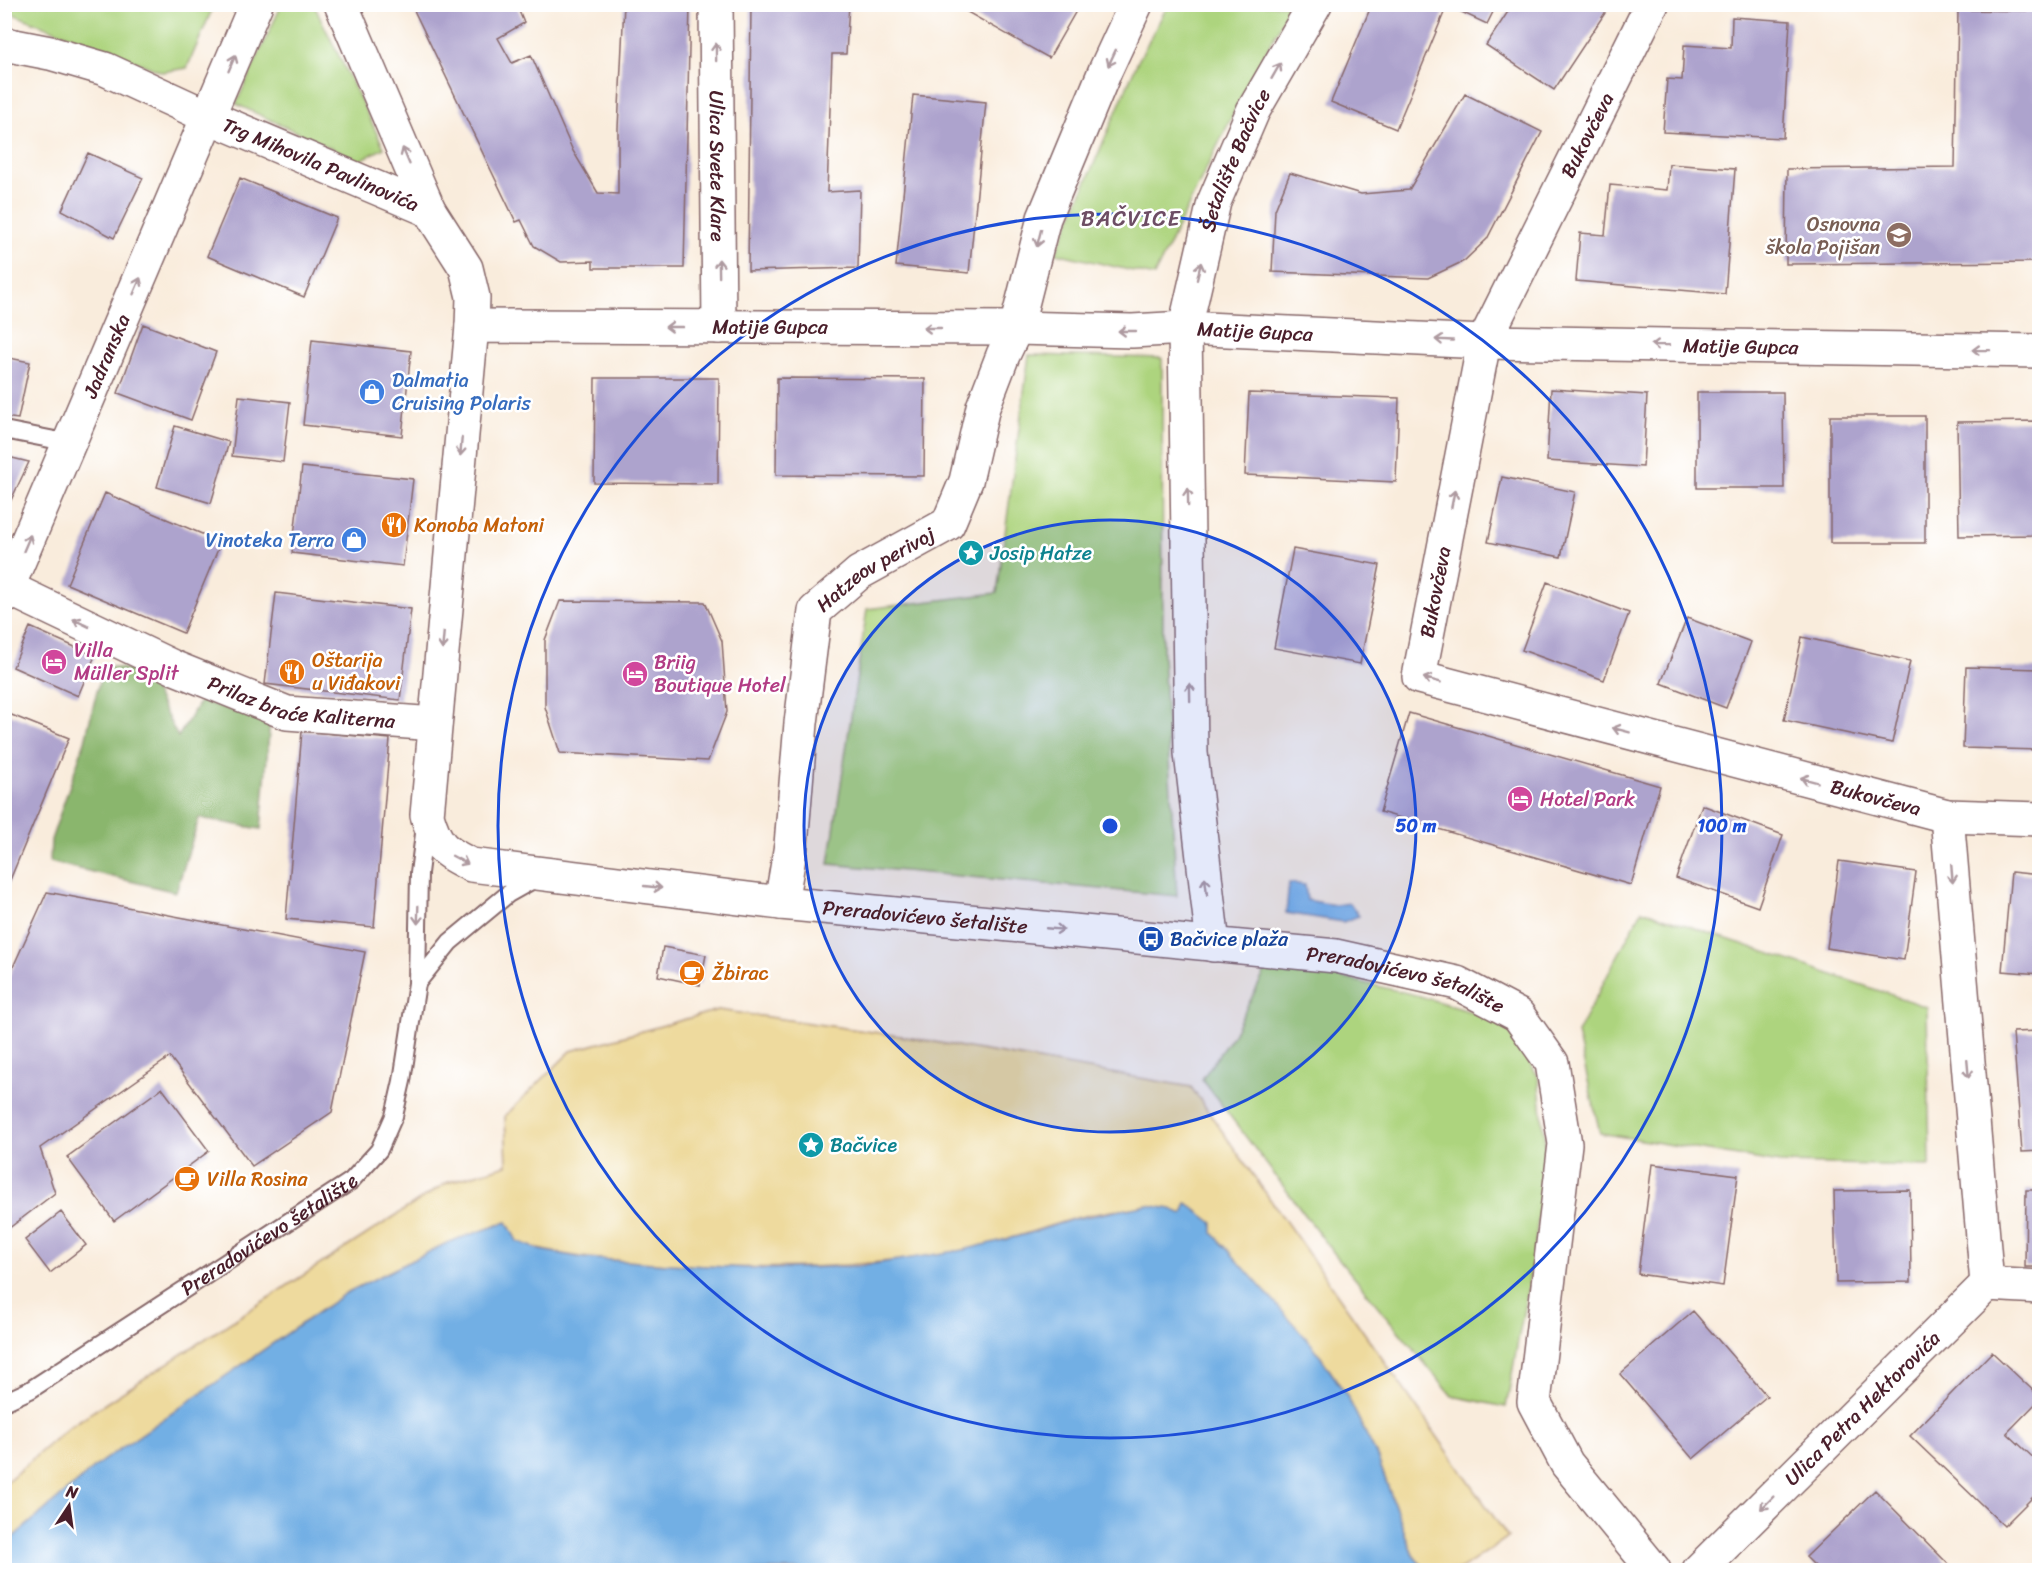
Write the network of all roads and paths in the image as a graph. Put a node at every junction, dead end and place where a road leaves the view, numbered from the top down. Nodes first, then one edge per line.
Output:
1 (256, 4) edge
2 (341, 4) edge
3 (716, 4) edge
4 (1136, 4) edge
5 (1315, 4) edge
6 (1652, 4) edge
7 (4, 44) edge
8 (209, 117) junction
9 (429, 210) junction
10 (472, 326) junction
11 (719, 327) junction
12 (1016, 328) junction
13 (1185, 328) junction
14 (1484, 342) junction
15 (2040, 351) edge
16 (4, 430) edge
17 (70, 443) junction
18 (6, 592) edge
19 (435, 724) junction
20 (426, 815) junction
21 (1947, 816) junction
22 (2040, 819) edge
23 (542, 875) junction
24 (780, 903) junction
25 (1213, 945) junction
26 (417, 983) junction
27 (1987, 1284) junction
28 (2040, 1287) edge
29 (4, 1402) edge
30 (1654, 1570) edge
31 (1699, 1570) edge

8 -> 1 street, Jadranska
9 -> 2 street, Trg Mihovila Pavlinovića
11 -> 3 street, Ulica Svete Klare
4 -> 12 street
13 -> 5 street, Šetalište Bačvice
6 - 14 street, Bukovčeva
7 - 8 street, Trg Mihovila Pavlinovića
8 - 9 street, Trg Mihovila Pavlinovića
17 -> 8 street, Jadranska
9 - 10 street
11 -> 10 street, Matije Gupca
10 -> 19 street
12 -> 11 street, Matije Gupca
13 -> 12 street, Matije Gupca
12 - 24 street, Hatzeov perivoj
14 -> 13 street, Matije Gupca
25 -> 13 street
15 -> 14 street, Matije Gupca
21 -> 14 street, Bukovčeva
16 - 17 lane
18 -> 17 street, Jadranska
19 -> 18 street, Prilaz braće Kaliterna
19 - 20 street
20 -> 23 street, Preradovićevo šetalište
20 -> 26 lane, Preradovićevo šetalište
21 - 22 street, Bukovčeva
21 -> 27 street, Bukovčeva
23 -> 24 street, Preradovićevo šetalište
23 - 26 lane
24 -> 25 street, Preradovićevo šetalište
25 - 30 street, Preradovićevo šetalište
26 - 29 lane, Preradovićevo šetalište
27 - 28 street
27 -> 31 street, Ulica Petra Hektorovića

